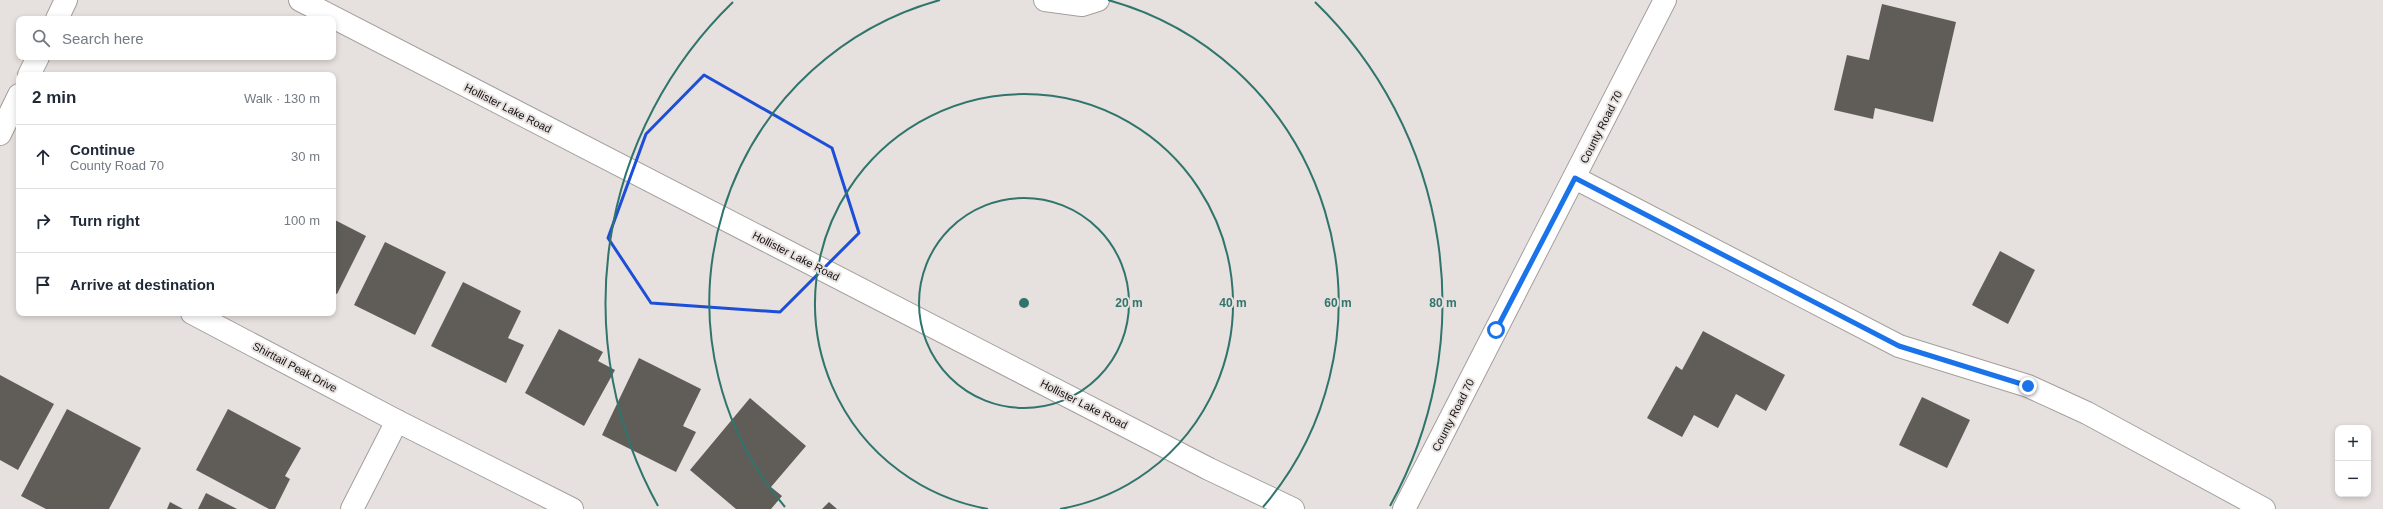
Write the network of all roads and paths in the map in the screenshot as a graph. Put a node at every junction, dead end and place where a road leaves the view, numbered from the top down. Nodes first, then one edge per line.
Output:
1 (66, 0) edge
2 (300, 0) edge
3 (1045, 0) edge
4 (1098, 0) edge
5 (1665, 0) edge
6 (58, 16) edge
7 (331, 16) edge
8 (336, 19) edge
9 (36, 60) edge
10 (30, 72) edge
11 (16, 102) edge
12 (0, 134) edge
13 (1575, 178) junction
14 (198, 316) edge
15 (397, 421) junction
16 (352, 509) edge
17 (572, 509) edge
18 (1293, 509) edge
19 (1404, 509) edge
20 (2264, 509) edge

1 - 6 street
2 - 7 street, Hollister Lake Road
3 - 4 street
5 - 13 street, County Road 70
8 - 18 street, Hollister Lake Road
9 - 10 street
11 - 12 street
13 - 19 street, County Road 70
13 - 20 street
14 - 15 street, Shirttail Peak Drive
15 - 16 street
15 - 17 street, Shirttail Peak Drive

